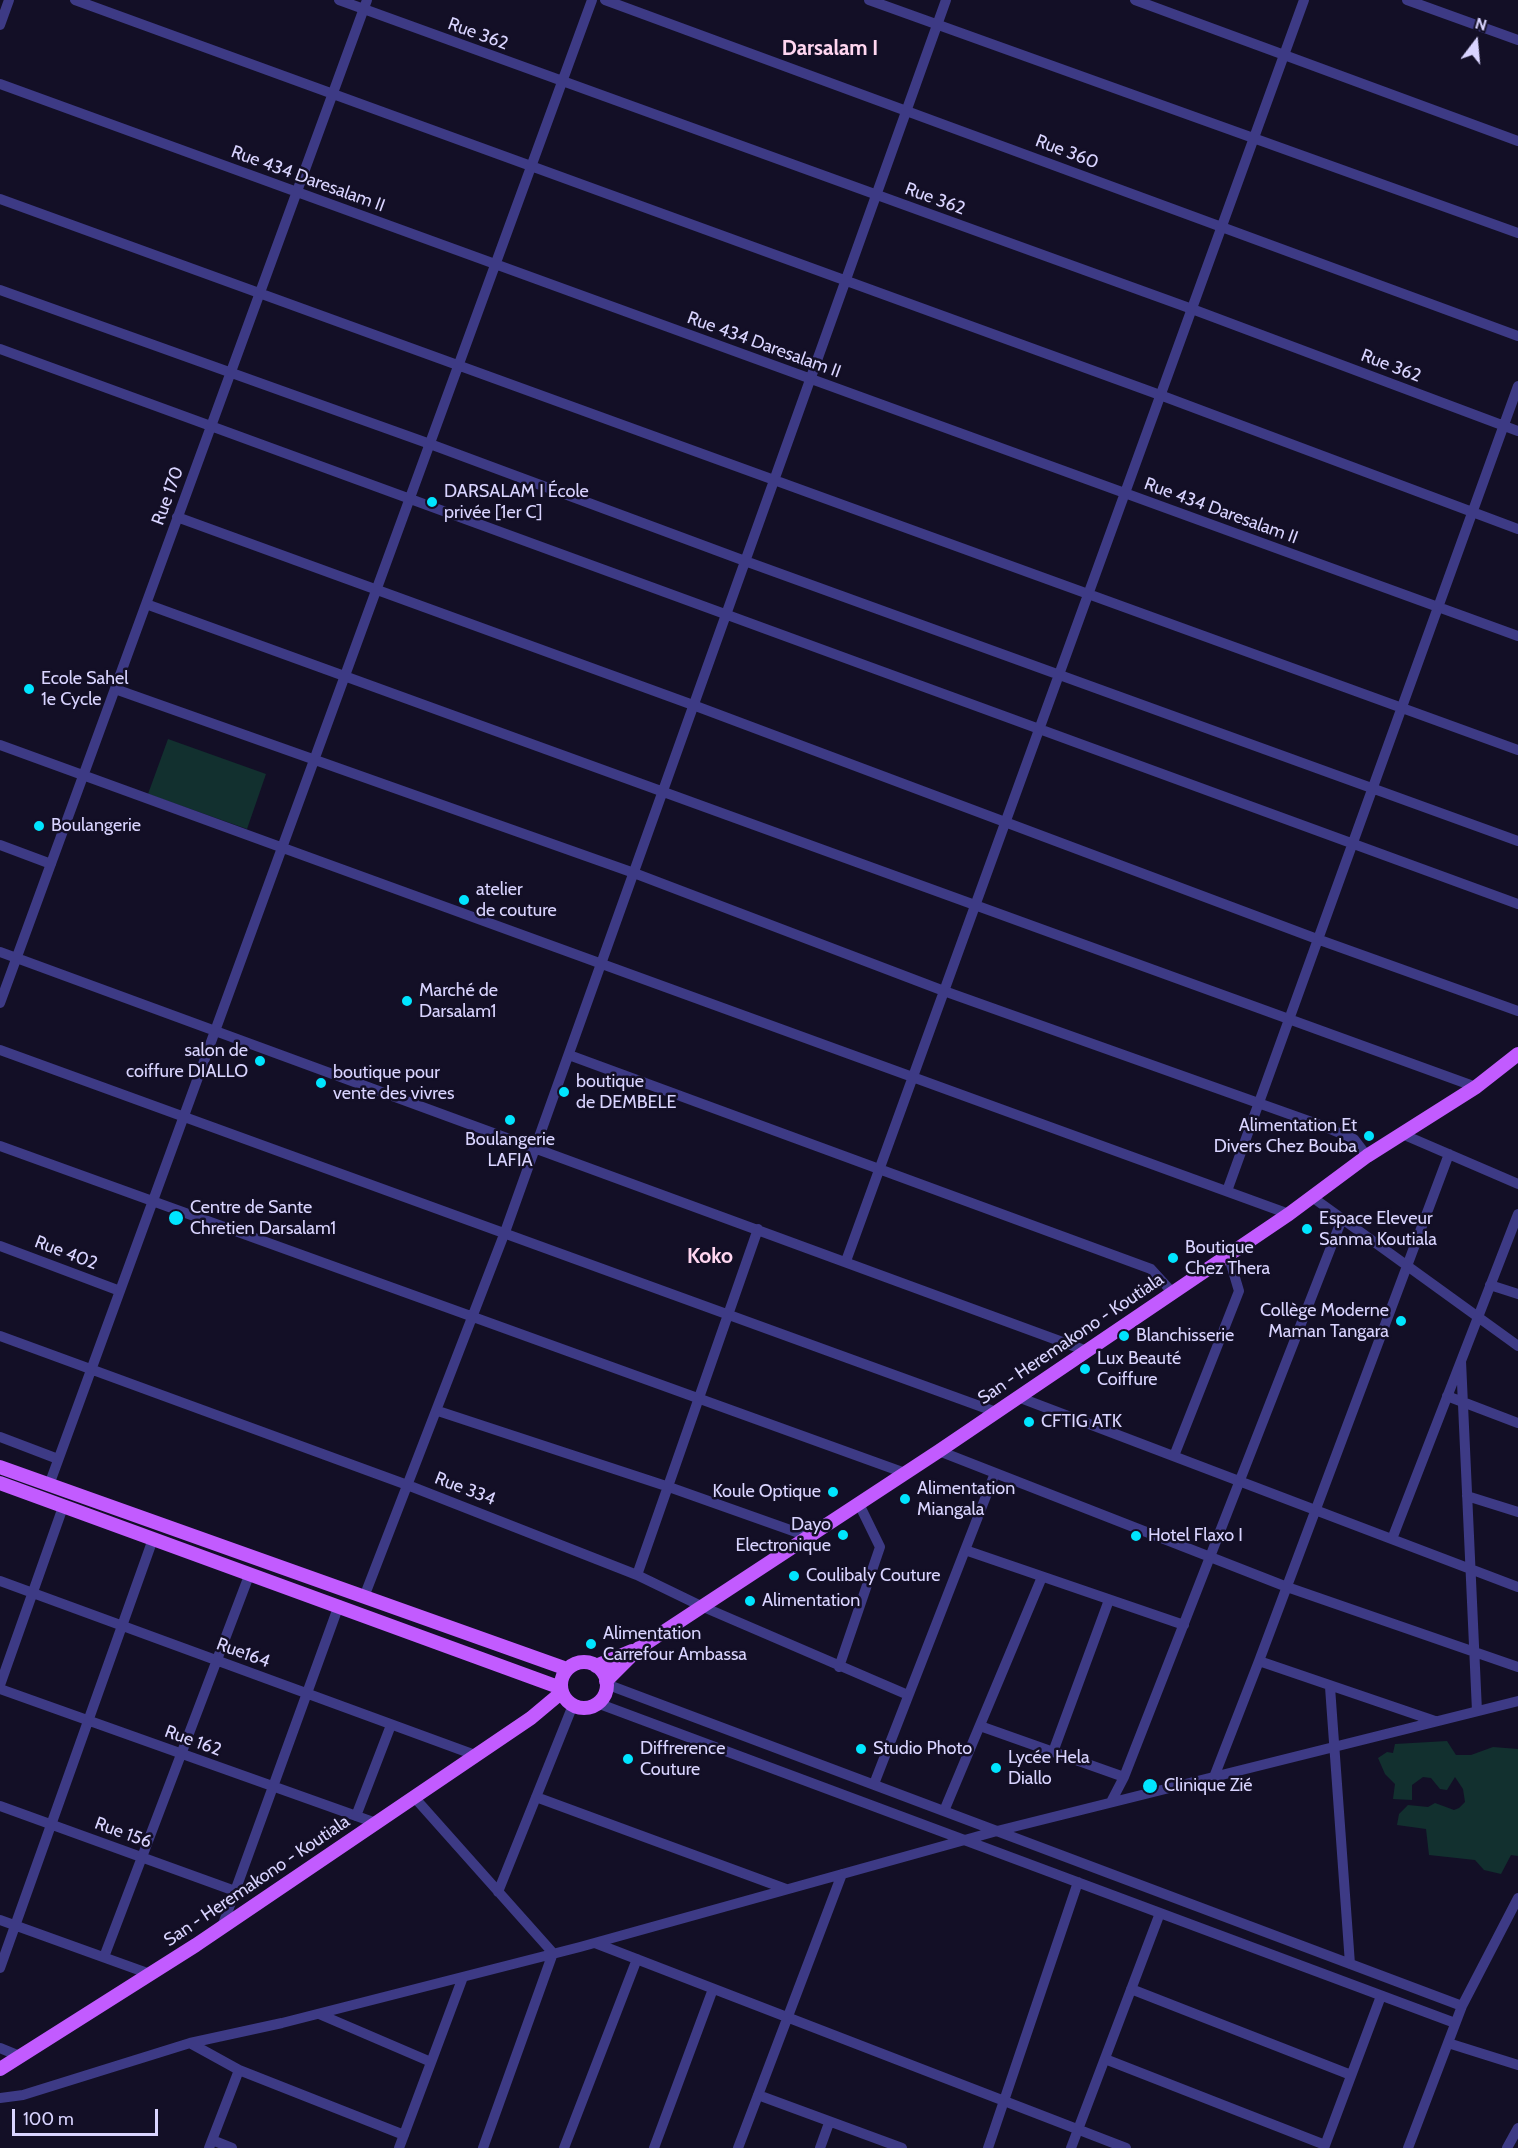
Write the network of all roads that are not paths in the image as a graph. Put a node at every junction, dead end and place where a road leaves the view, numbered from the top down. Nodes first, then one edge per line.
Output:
1 (9, 0) edge
2 (75, 0) edge
3 (339, 0) edge
4 (592, 0) edge
5 (605, 0) edge
6 (869, 0) edge
7 (946, 0) edge
8 (1135, 0) edge
9 (1304, 0) edge
10 (1407, 0) edge
11 (365, 4) edge
12 (937, 24) junction
13 (0, 25) edge
14 (1518, 40) edge
15 (1283, 56) junction
16 (562, 82) junction
17 (0, 84) edge
18 (333, 94) junction
19 (907, 109) junction
20 (1254, 137) junction
21 (1518, 141) edge
22 (531, 166) junction
23 (297, 192) junction
24 (876, 195) junction
25 (0, 199) edge
26 (1221, 227) junction
27 (1518, 233) edge
28 (495, 264) junction
29 (846, 280) junction
30 (0, 290) edge
31 (260, 293) junction
32 (1192, 309) junction
33 (1518, 336) edge
34 (0, 349) edge
35 (458, 366) junction
36 (231, 372) junction
37 (810, 379) junction
38 (1518, 386) edge
39 (1160, 396) junction
40 (211, 426) junction
41 (1503, 426) junction
42 (1518, 431) edge
43 (430, 444) junction
44 (774, 480) junction
45 (1125, 494) junction
46 (410, 498) junction
47 (1472, 513) junction
48 (177, 518) junction
49 (1518, 530) edge
50 (745, 561) junction
51 (376, 590) junction
52 (1088, 594) junction
53 (146, 604) junction
54 (1438, 608) junction
55 (726, 615) junction
56 (1518, 636) edge
57 (1060, 673) junction
58 (345, 676) junction
59 (115, 690) junction
60 (693, 705) junction
61 (1401, 708) junction
62 (1040, 728) junction
63 (0, 745) edge
64 (1518, 750) edge
65 (314, 760) junction
66 (84, 776) junction
67 (1373, 786) junction
68 (663, 792) junction
69 (1005, 821) junction
70 (1518, 841) edge
71 (1353, 842) junction
72 (0, 846) edge
73 (282, 848) junction
74 (51, 864) junction
75 (634, 873) junction
76 (1518, 904) edge
77 (976, 905) junction
78 (1317, 939) junction
79 (0, 952) edge
80 (16, 958) junction
81 (601, 964) junction
82 (945, 991) junction
83 (0, 1003) edge
84 (1518, 1011) edge
85 (1289, 1019) junction
86 (215, 1032) junction
87 (0, 1050) edge
88 (1518, 1054) edge
89 (569, 1055) junction
90 (913, 1078) junction
91 (1476, 1088) junction
92 (1258, 1104) junction
93 (183, 1118) junction
94 (1402, 1134) junction
95 (0, 1146) edge
96 (534, 1149) junction
97 (1449, 1154) junction
98 (1367, 1156) junction
99 (880, 1168) junction
100 (1518, 1184) edge
101 (1227, 1191) junction
102 (1312, 1197) junction
103 (153, 1202) junction
104 (1289, 1214) junction
105 (1518, 1214) edge
106 (1342, 1219) junction
107 (758, 1230) junction
108 (505, 1232) junction
109 (0, 1246) edge
110 (1228, 1254) junction
111 (846, 1261) junction
112 (1407, 1267) junction
113 (1490, 1285) junction
114 (120, 1291) junction
115 (1172, 1292) junction
116 (1518, 1294) edge
117 (729, 1314) junction
118 (473, 1317) junction
119 (1478, 1317) junction
120 (0, 1336) edge
121 (1518, 1346) edge
122 (1087, 1351) junction
123 (1461, 1361) junction
124 (92, 1368) junction
125 (1447, 1396) junction
126 (1018, 1397) junction
127 (700, 1399) junction
128 (1464, 1402) junction
129 (438, 1411) junction
130 (996, 1412) junction
131 (1518, 1423) edge
132 (0, 1437) edge
133 (939, 1451) junction
134 (1174, 1456) junction
135 (58, 1459) junction
136 (0, 1467) edge
137 (905, 1473) junction
138 (995, 1473) junction
139 (1240, 1481) junction
140 (0, 1483) edge
141 (49, 1485) junction
142 (410, 1486) junction
143 (669, 1487) junction
144 (1467, 1496) junction
145 (859, 1504) junction
146 (63, 1506) junction
147 (1316, 1510) junction
148 (1518, 1512) edge
149 (810, 1537) junction
150 (153, 1539) junction
151 (1392, 1539) junction
152 (965, 1550) junction
153 (1210, 1557) junction
154 (1472, 1569) junction
155 (250, 1573) junction
156 (637, 1575) junction
157 (1042, 1577) junction
158 (0, 1581) edge
159 (1287, 1587) junction
160 (1518, 1587) edge
161 (32, 1593) junction
162 (364, 1597) junction
163 (1109, 1600) junction
164 (339, 1605) junction
165 (701, 1606) junction
166 (1184, 1625) junction
167 (122, 1626) junction
168 (639, 1648) junction
169 (1475, 1651) junction
170 (217, 1661) junction
171 (1259, 1662) junction
172 (596, 1666) junction
173 (839, 1667) junction
174 (1518, 1667) edge
175 (567, 1669) junction
176 (606, 1682) junction
177 (0, 1687) edge
178 (1330, 1687) junction
179 (562, 1690) junction
180 (307, 1694) junction
181 (908, 1695) junction
182 (1518, 1701) edge
183 (597, 1703) junction
184 (573, 1705) junction
185 (1477, 1711) junction
186 (531, 1718) junction
187 (88, 1721) junction
188 (1435, 1722) junction
189 (391, 1725) junction
190 (980, 1726) junction
191 (1334, 1747) junction
192 (1053, 1752) junction
193 (182, 1754) junction
194 (475, 1755) junction
195 (1124, 1777) junction
196 (1214, 1777) junction
197 (874, 1784) junction
198 (273, 1787) junction
199 (414, 1797) junction
200 (536, 1797) junction
201 (1111, 1802) junction
202 (0, 1806) edge
203 (944, 1811) junction
204 (356, 1816) junction
205 (375, 1823) junction
206 (51, 1825) junction
207 (997, 1831) junction
208 (965, 1840) junction
209 (142, 1857) junction
210 (842, 1874) junction
211 (1078, 1882) junction
212 (787, 1890) junction
213 (235, 1891) junction
214 (498, 1892) junction
215 (1518, 1898) edge
216 (1160, 1913) junction
217 (0, 1920) edge
218 (15, 1926) junction
219 (222, 1927) junction
220 (595, 1943) junction
221 (553, 1953) junction
222 (104, 1957) junction
223 (637, 1959) junction
224 (1350, 1964) junction
225 (0, 1968) edge
226 (150, 1974) junction
227 (463, 1977) junction
228 (713, 1989) junction
229 (1131, 1989) junction
230 (1381, 1996) junction
231 (1462, 2006) junction
232 (319, 2013) junction
233 (788, 2018) junction
234 (1455, 2023) junction
235 (190, 2043) junction
236 (1448, 2043) junction
237 (0, 2048) edge
238 (22, 2057) junction
239 (1105, 2059) junction
240 (431, 2062) junction
241 (1518, 2065) edge
242 (0, 2069) edge
243 (239, 2070) junction
244 (1352, 2075) junction
245 (759, 2095) junction
246 (0, 2098) edge
247 (1004, 2101) junction
248 (829, 2122) junction
249 (1518, 2128) edge
250 (1078, 2130) junction
251 (404, 2135) junction
252 (211, 2144) edge
253 (1325, 2147) edge
254 (232, 2148) edge
255 (399, 2148) edge
256 (483, 2148) edge
257 (564, 2148) edge
258 (654, 2148) edge
259 (738, 2148) edge
260 (820, 2148) edge
261 (900, 2148) edge
262 (988, 2148) edge
263 (1071, 2148) edge
264 (1126, 2148) edge
265 (1408, 2148) edge
266 (1507, 2148) edge

1 - 13 street
2 - 18 street
3 - 11 street, Rue 362
4 - 16 street
5 - 19 street, Rue 360
6 - 12 street
7 - 12 street
8 - 15 street
9 - 15 street
10 - 14 street
11 - 16 street, Rue 362
11 - 18 street, Rue 170
12 - 19 street
12 - 20 street
15 - 20 street
15 - 21 street
16 - 22 street
16 - 24 street, Rue 362
17 - 23 street, Rue 434 Daresalam II
18 - 22 street
18 - 23 street, Rue 170
19 - 24 street
19 - 26 street, Rue 360
20 - 26 street
20 - 27 street
22 - 28 street
22 - 29 street
23 - 28 street, Rue 434 Daresalam II
23 - 31 street, Rue 170
24 - 29 street
24 - 32 street, Rue 362
25 - 31 street
26 - 32 street
26 - 33 street, Rue 360
28 - 35 street
28 - 37 street, Rue 434 Daresalam II
29 - 37 street
29 - 39 street
30 - 36 street
31 - 35 street
31 - 36 street, Rue 170
32 - 39 street
32 - 41 street, Rue 362
34 - 40 street
35 - 43 street
35 - 44 street
36 - 40 street, Rue 170
36 - 43 street
37 - 44 street
37 - 45 street, Rue 434 Daresalam II
38 - 41 street
39 - 45 street
39 - 47 street
40 - 46 street
40 - 48 street, Rue 170
41 - 42 street, Rue 362
41 - 47 street
43 - 46 street
43 - 50 street
44 - 50 street
44 - 52 street
45 - 52 street
45 - 54 street, Rue 434 Daresalam II
46 - 51 street
46 - 55 street
47 - 49 street
47 - 54 street
48 - 51 street
48 - 53 street, Rue 170
50 - 55 street
50 - 57 street
51 - 58 street
51 - 60 street
52 - 57 street
52 - 61 street
53 - 58 street
53 - 59 street, Rue 170
54 - 56 street, Rue 434 Daresalam II
54 - 61 street
55 - 60 street
55 - 62 street
57 - 62 street
57 - 67 street
58 - 65 street
58 - 68 street
59 - 65 street
59 - 66 street, Rue 170
60 - 68 street
60 - 69 street
61 - 64 street
61 - 67 street
62 - 69 street
62 - 71 street
63 - 66 street
65 - 73 street
65 - 75 street
66 - 73 street
66 - 74 street, Rue 170
67 - 70 street
67 - 71 street
68 - 75 street
68 - 77 street
69 - 77 street
69 - 78 street
71 - 76 street
71 - 78 street
72 - 74 street
73 - 81 street
73 - 86 street
74 - 80 street, Rue 170
75 - 81 street
75 - 82 street
77 - 82 street
77 - 85 street
78 - 84 street
78 - 85 street
79 - 80 street
80 - 83 street, Rue 170
80 - 86 street
81 - 89 street
81 - 90 street
82 - 90 street
82 - 92 street
85 - 91 street
85 - 92 street
86 - 93 street
86 - 96 street
87 - 93 street
88 - 91 main road, San - Heremakono - Koutiala
89 - 96 street
89 - 99 street
90 - 99 street
90 - 101 street
91 - 94 main road, San - Heremakono - Koutiala
92 - 98 street
92 - 101 street
93 - 103 street
93 - 108 street
94 - 97 street
94 - 98 main road, San - Heremakono - Koutiala
95 - 103 street
96 - 107 street
96 - 108 street
97 - 100 street
97 - 112 street
98 - 102 main road, San - Heremakono - Koutiala
99 - 111 street
99 - 115 street
101 - 104 street
102 - 104 main road, San - Heremakono - Koutiala
102 - 106 street
103 - 114 street
103 - 118 street
104 - 110 main road, San - Heremakono - Koutiala
105 - 113 street
106 - 112 street
106 - 139 street
107 - 111 street
107 - 117 street
108 - 117 street
108 - 118 street
109 - 114 street, Rue 402
110 - 115 main road, San - Heremakono - Koutiala
110 - 134 street
111 - 122 street
112 - 119 street
112 - 147 street
113 - 116 street
113 - 119 street
114 - 124 street
115 - 122 main road, San - Heremakono - Koutiala
117 - 127 street
117 - 130 street
118 - 127 street
118 - 129 street
119 - 121 street
119 - 123 street
120 - 124 street, Rue 334
122 - 126 main road, San - Heremakono - Koutiala
123 - 125 street
123 - 128 street
124 - 135 street
124 - 142 street, Rue 334
125 - 128 street
125 - 151 street
126 - 130 main road, San - Heremakono - Koutiala
126 - 134 street
127 - 137 street
127 - 143 street
128 - 131 street
128 - 144 street
129 - 142 street
129 - 143 street
130 - 133 main road, San - Heremakono - Koutiala
132 - 135 street
133 - 137 main road, San - Heremakono - Koutiala
133 - 138 street
134 - 139 street
135 - 141 street
136 - 141 main road
137 - 145 main road, San - Heremakono - Koutiala
138 - 152 street
138 - 153 street
139 - 147 street
139 - 153 street
140 - 146 main road
141 - 162 main road
142 - 156 street, Rue 334
142 - 162 street
143 - 149 street
143 - 156 street
144 - 148 street
144 - 154 street
145 - 149 main road, San - Heremakono - Koutiala
145 - 173 street
146 - 150 main road
146 - 161 street
147 - 151 street
147 - 159 street
149 - 165 main road, San - Heremakono - Koutiala
150 - 155 main road
150 - 167 street
151 - 154 street
152 - 157 street
152 - 181 street
153 - 159 street
153 - 166 street
154 - 160 street
154 - 169 street
155 - 164 main road
155 - 170 street
156 - 165 street, Rue 334
157 - 163 street
157 - 190 street
158 - 161 street, Rue164
159 - 169 street
159 - 171 street
161 - 167 street, Rue164
161 - 177 street
162 - 175 main road
163 - 166 street
163 - 192 street
164 - 179 main road
164 - 180 street
165 - 168 main road, San - Heremakono - Koutiala
165 - 173 street, Rue 334
166 - 195 street
167 - 170 street, Rue164
167 - 187 street
168 - 172 main road
168 - 176 main road
169 - 174 street
169 - 185 street
170 - 180 street, Rue164
170 - 193 street
171 - 178 street
171 - 196 street
172 - 175 main road
172 - 176 main road
173 - 181 street, Rue 334
175 - 179 main road
176 - 183 main road
176 - 197 street
177 - 187 street, Rue 162
178 - 188 street
178 - 191 street
179 - 184 main road
179 - 186 main road
180 - 189 street, Rue164
180 - 198 street
181 - 197 street
182 - 185 street
183 - 184 main road
183 - 208 street
184 - 186 main road
184 - 200 street
185 - 188 street
186 - 194 main road, San - Heremakono - Koutiala
187 - 193 street, Rue 162
187 - 206 street
188 - 191 street
189 - 194 street, Rue164
189 - 204 street
190 - 192 street
190 - 203 street
191 - 196 street
191 - 224 street
192 - 195 street
193 - 198 street, Rue 162
193 - 209 street
194 - 199 main road, San - Heremakono - Koutiala
195 - 201 street
196 - 201 street
197 - 203 street
198 - 204 street, Rue 162
198 - 213 street
199 - 205 main road, San - Heremakono - Koutiala
199 - 214 street
200 - 212 street
200 - 214 street
201 - 207 street
202 - 206 street, Rue 156
203 - 207 street
204 - 205 street, Rue 162
205 - 219 main road, San - Heremakono - Koutiala
206 - 209 street, Rue 156
206 - 218 street
207 - 208 street
207 - 224 street
208 - 210 street
208 - 211 street
209 - 213 street, Rue 156
209 - 222 street
210 - 212 street
210 - 233 street
211 - 216 street
211 - 247 street
212 - 220 street
213 - 219 street
214 - 221 street
215 - 231 street
216 - 229 street
216 - 230 street
217 - 218 street
218 - 222 street
218 - 225 street
219 - 226 main road, San - Heremakono - Koutiala
220 - 221 street
220 - 223 street
221 - 227 street
221 - 256 street
222 - 226 street
223 - 228 street
223 - 257 street
224 - 231 street
226 - 238 main road, San - Heremakono - Koutiala
227 - 232 street
227 - 240 street
228 - 233 street
228 - 258 street
229 - 239 street
229 - 244 street
230 - 234 street
230 - 244 street
231 - 234 street
232 - 235 street
232 - 240 street
233 - 245 street
233 - 247 street
234 - 236 street
235 - 243 street
235 - 246 street
236 - 241 street
236 - 265 street
237 - 238 street
238 - 242 main road, San - Heremakono - Koutiala
239 - 250 street
239 - 253 street
240 - 251 street
243 - 251 street
243 - 252 street
244 - 253 street
245 - 248 street
245 - 259 street
247 - 250 street
247 - 262 street
248 - 260 street
248 - 261 street
249 - 266 street
250 - 263 street
250 - 264 street
251 - 255 street
252 - 254 street

